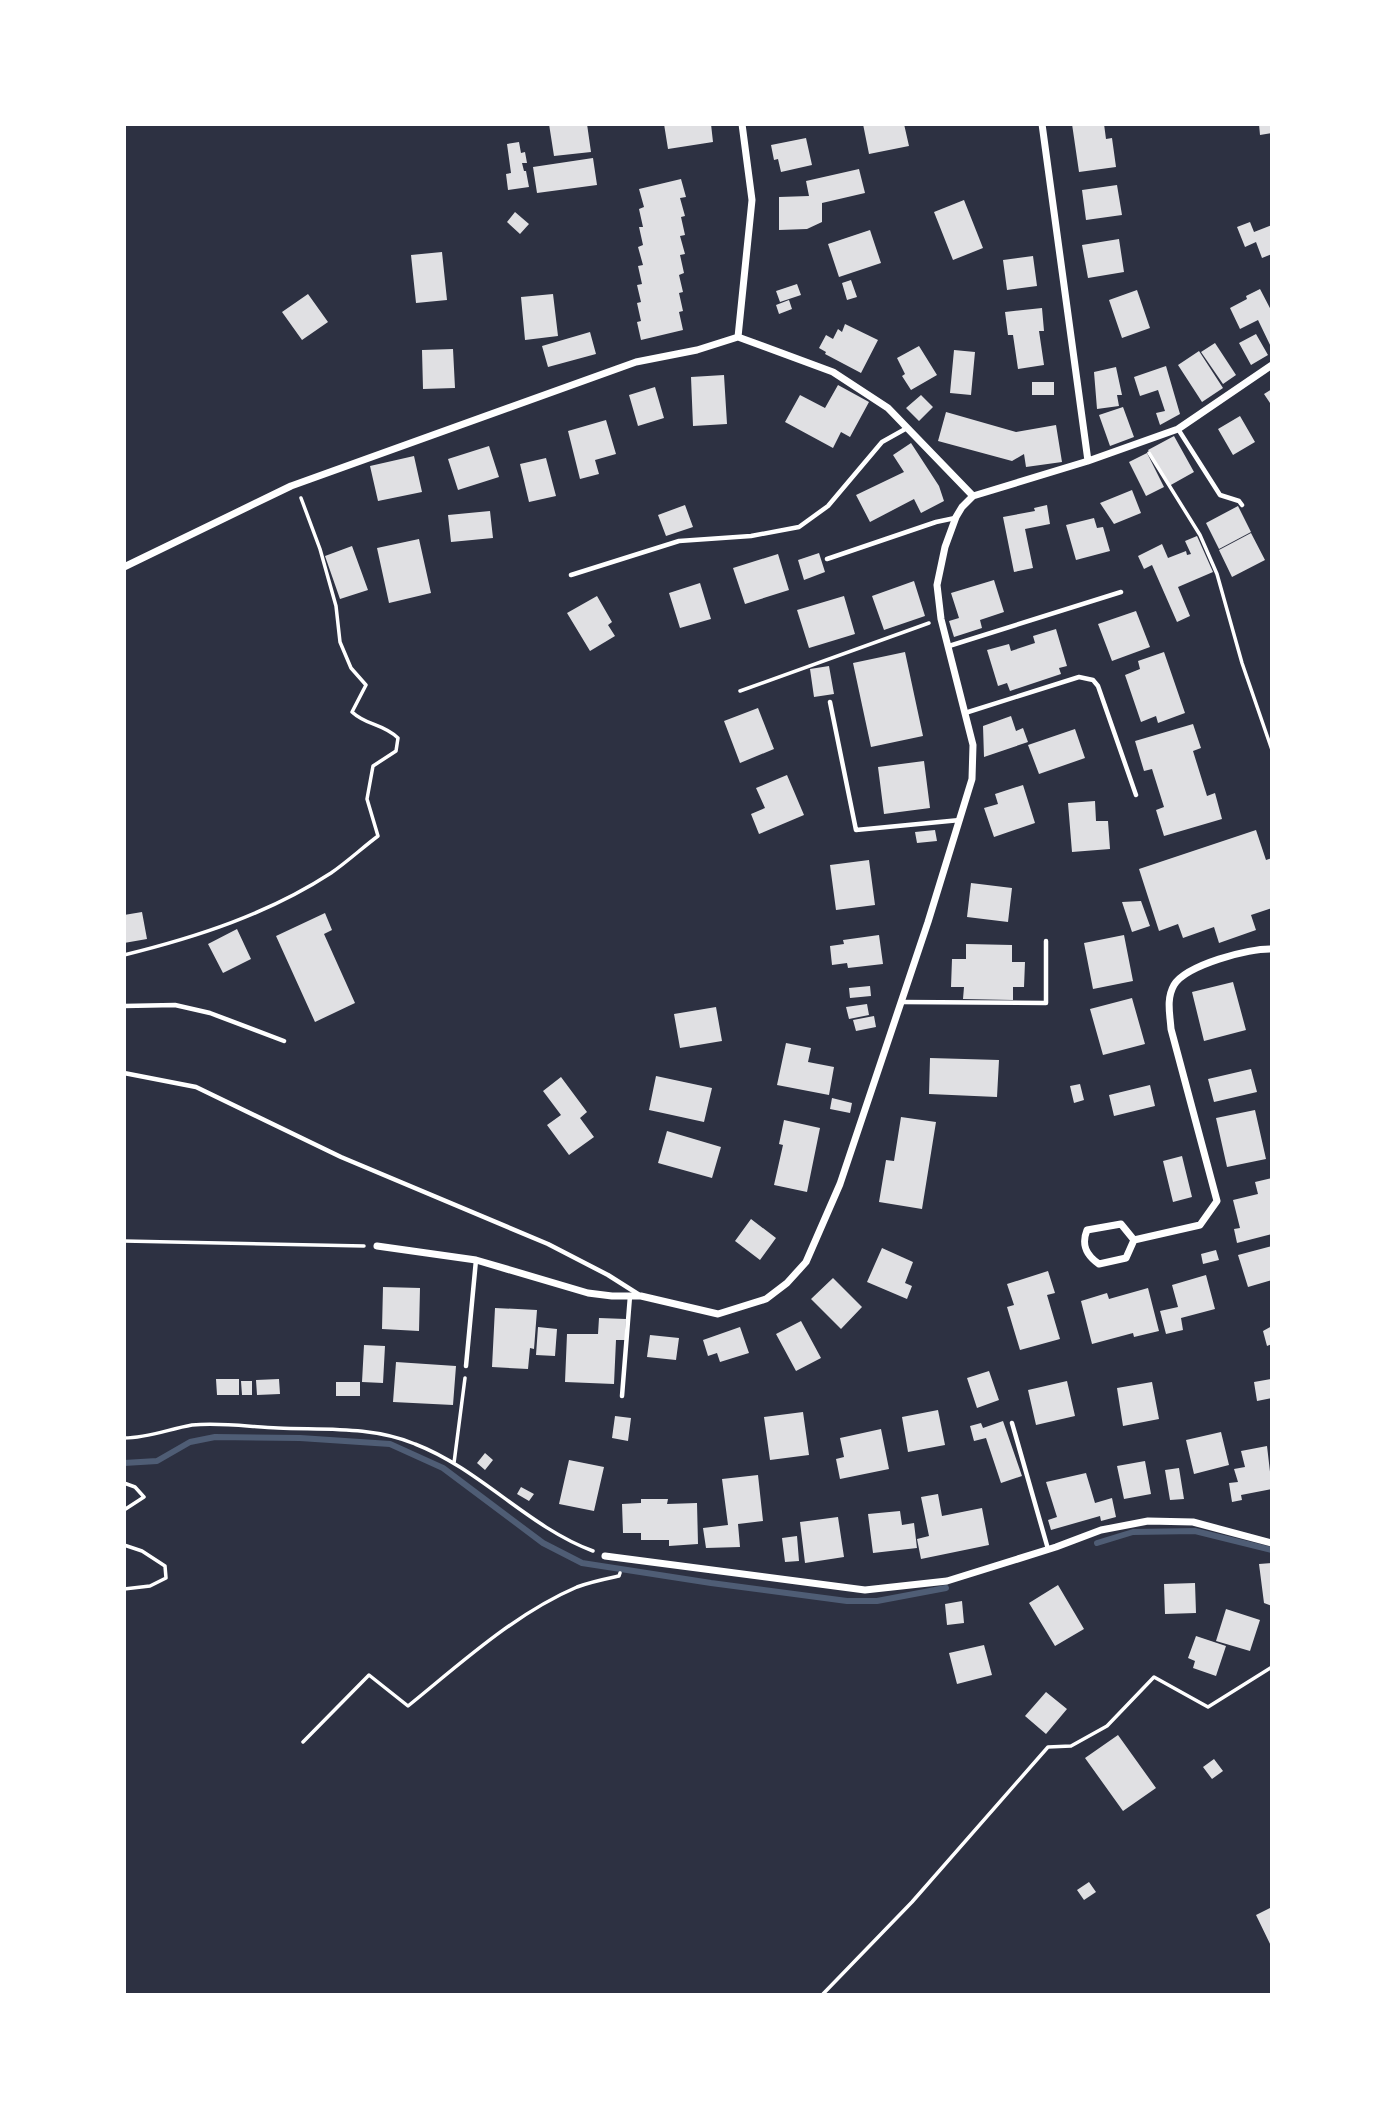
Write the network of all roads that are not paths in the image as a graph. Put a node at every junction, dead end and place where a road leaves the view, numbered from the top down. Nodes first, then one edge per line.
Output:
1 (741, 124) edge
2 (1042, 124) edge
3 (738, 337) junction
4 (1272, 365) edge
5 (906, 428) junction
6 (1178, 429) junction
7 (1088, 461) junction
8 (973, 496) junction
9 (1242, 505) dead end
10 (956, 517) junction
11 (827, 559) dead end
12 (124, 567) edge
13 (571, 575) dead end
14 (1121, 592) dead end
15 (949, 646) junction
16 (830, 702) dead end
17 (965, 713) junction
18 (1136, 795) dead end
19 (960, 820) junction
20 (1046, 941) dead end
21 (1272, 949) edge
22 (901, 1002) junction
23 (124, 1006) edge
24 (284, 1041) dead end
25 (124, 1073) edge
26 (1134, 1240) junction
27 (377, 1246) road end
28 (476, 1259) junction
29 (630, 1295) junction
30 (642, 1296) junction
31 (466, 1366) road end
32 (622, 1396) dead end
33 (1012, 1423) dead end
34 (1272, 1543) edge
35 (1048, 1549) junction
36 (605, 1556) road end

1 - 3 street
2 - 7 street
3 - 5 street
3 - 12 street
4 - 6 street
5 - 8 street
5 - 13 lane
6 - 7 street
6 - 9 lane
7 - 8 street
8 - 10 street
10 - 11 lane
10 - 15 street
14 - 15 lane
15 - 17 street
16 - 19 lane
17 - 18 lane
17 - 19 street
19 - 22 street
20 - 22 lane
21 - 26 street
22 - 30 street
23 - 24 lane
25 - 30 lane
26 - 26 street
27 - 28 street
28 - 29 street
28 - 31 lane
29 - 30 street
29 - 32 lane
33 - 35 lane
34 - 35 street
35 - 36 street

